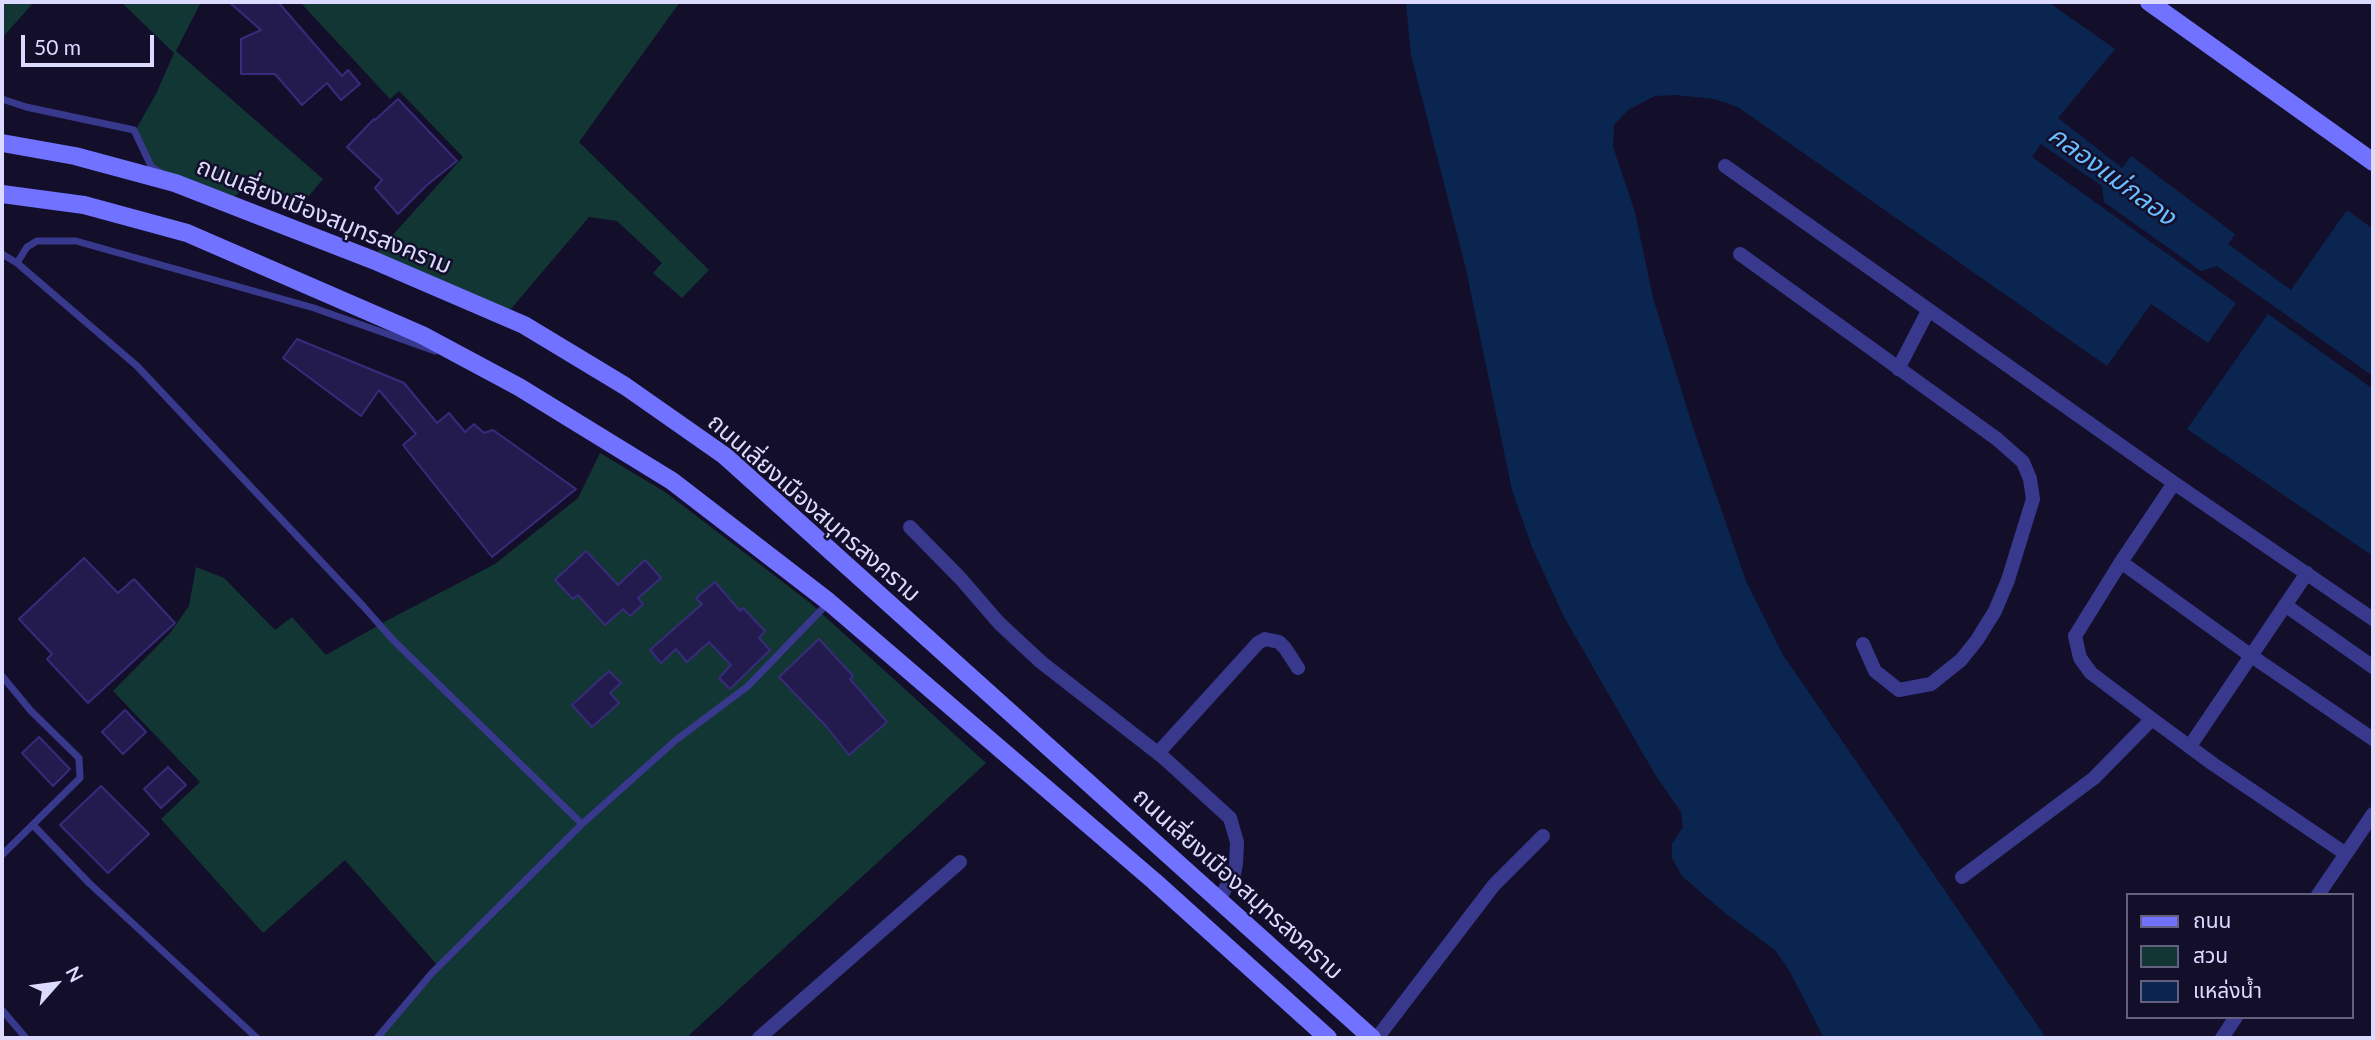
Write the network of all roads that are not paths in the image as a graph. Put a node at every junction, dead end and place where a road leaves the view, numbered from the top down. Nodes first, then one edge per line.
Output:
1 (2149, 2) edge
2 (2, 99) edge
3 (2, 143) edge
4 (2373, 162) edge
5 (1725, 166) dead end
6 (175, 183) junction
7 (2, 194) edge
8 (2, 254) edge
9 (1740, 254) dead end
10 (17, 263) junction
11 (1928, 311) junction
12 (1898, 369) junction
13 (519, 387) junction
14 (2174, 483) junction
15 (910, 527) dead end
16 (2121, 562) junction
17 (2307, 573) junction
18 (829, 602) junction
19 (2286, 605) junction
20 (2373, 619) edge
21 (1863, 644) dead end
22 (2250, 655) junction
23 (2373, 667) edge
24 (1298, 668) dead end
25 (2, 676) edge
26 (2152, 719) junction
27 (2373, 739) edge
28 (2190, 746) junction
29 (1158, 753) junction
30 (2373, 814) edge
31 (582, 824) junction
32 (33, 825) junction
33 (1543, 836) dead end
34 (2346, 854) junction
35 (2, 855) edge
36 (960, 862) dead end
37 (1962, 877) dead end
38 (2319, 893) edge
39 (1219, 899) junction
40 (2, 1010) edge
41 (2235, 1019) edge
42 (26, 1038) edge
43 (257, 1038) edge
44 (377, 1038) edge
45 (759, 1038) edge
46 (1328, 1038) edge
47 (1374, 1038) edge
48 (2222, 1038) edge

1 - 4 main road
2 - 6 lane
3 - 6 main road, ถนนเลี่ยงเมืองสมุทรสงคราม
5 - 11 street
6 - 39 main road, ถนนเลี่ยงเมืองสมุทรสงคราม
7 - 13 main road
8 - 10 lane
9 - 12 street
10 - 13 lane
10 - 31 lane
11 - 12 street
11 - 14 street
12 - 21 street
13 - 18 main road
14 - 16 street
14 - 17 street
15 - 29 street
16 - 22 street
16 - 26 street
17 - 19 street
17 - 20 street
18 - 31 lane
18 - 46 main road
19 - 22 street
19 - 23 street
22 - 27 street
22 - 28 street
24 - 29 street
25 - 32 lane
26 - 28 street
26 - 37 street
28 - 34 street
29 - 39 street
30 - 34 street
31 - 44 lane
32 - 35 lane
32 - 43 lane
33 - 47 street
34 - 38 street
36 - 45 street
39 - 47 main road, ถนนเลี่ยงเมืองสมุทรสงคราม
40 - 42 lane
41 - 48 street

